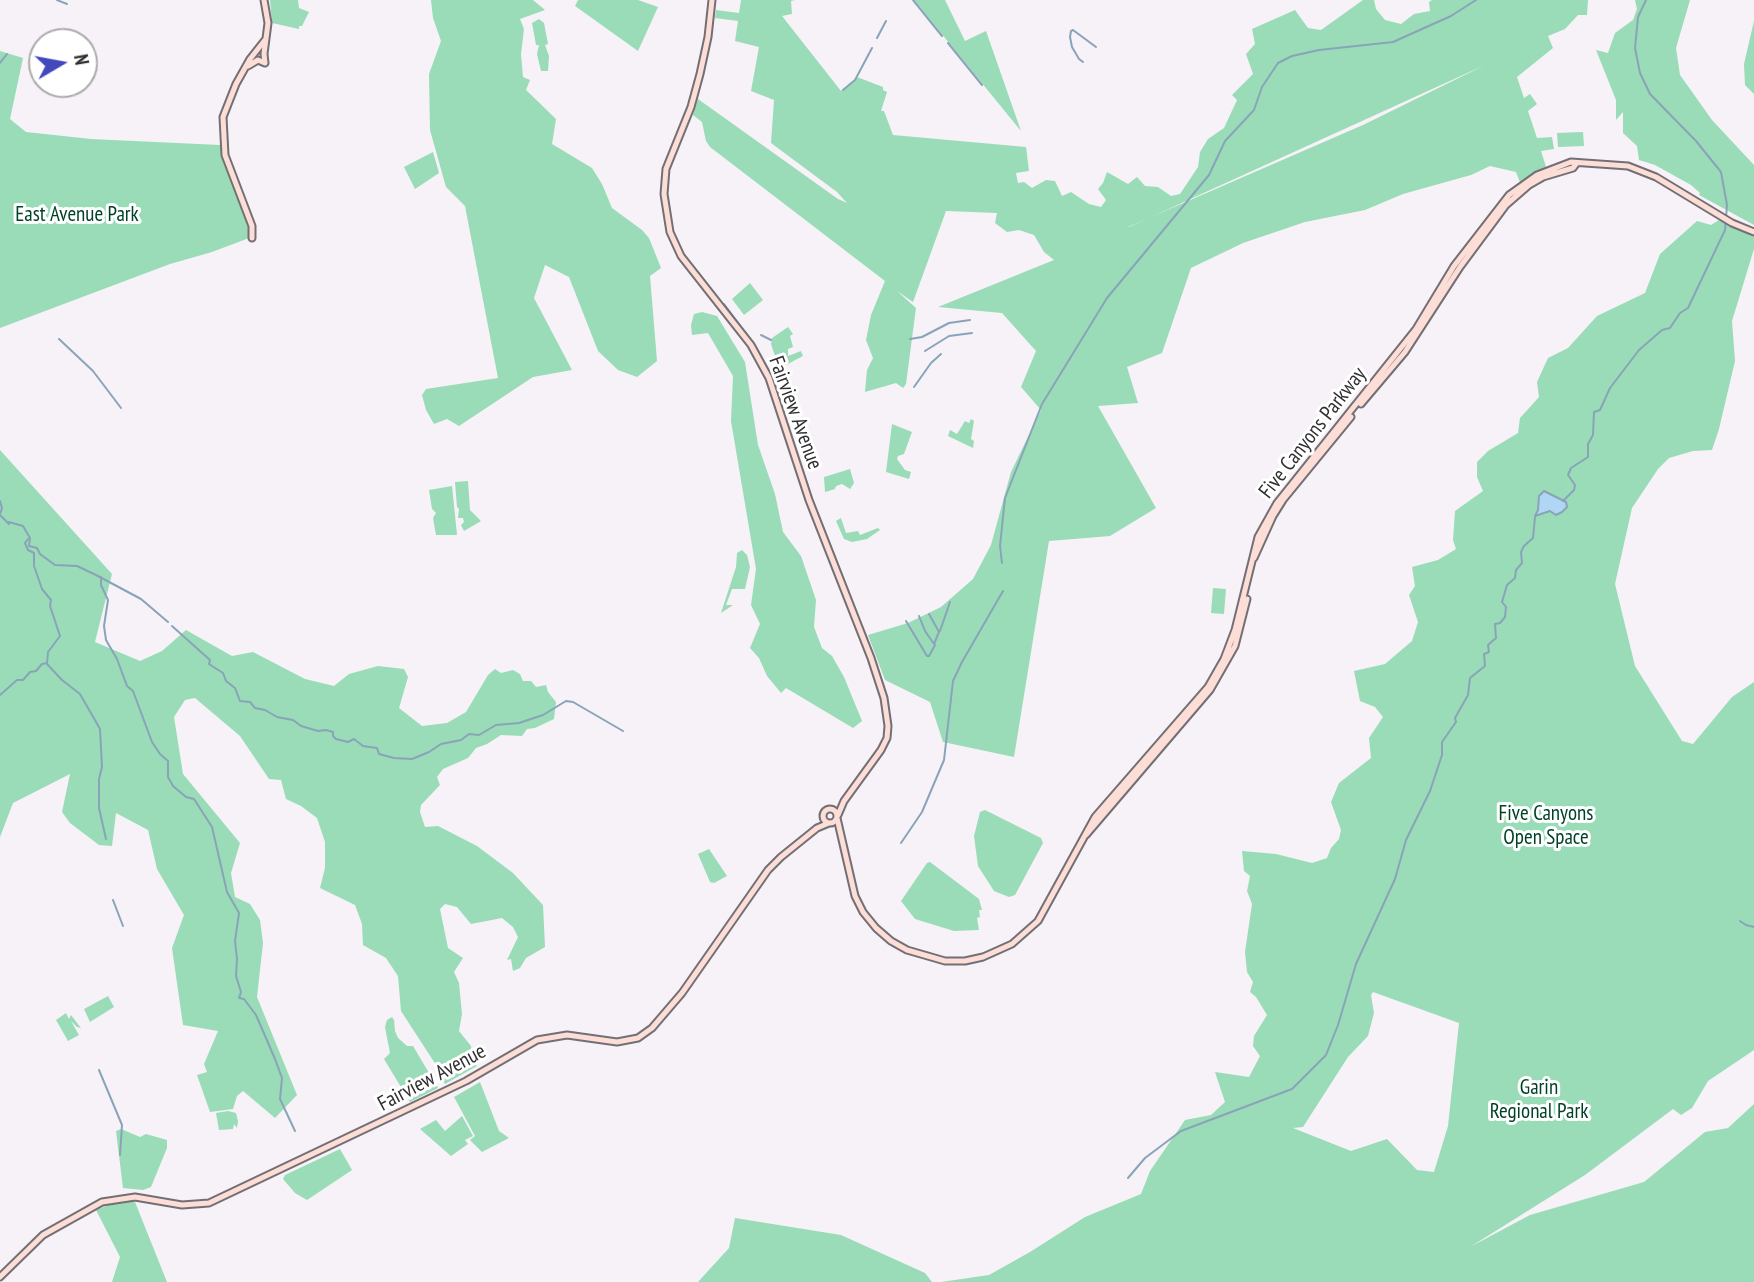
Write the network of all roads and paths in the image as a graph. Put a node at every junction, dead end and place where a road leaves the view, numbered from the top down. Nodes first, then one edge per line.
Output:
1 (264, 0) edge
2 (712, 0) edge
3 (265, 40) junction
4 (246, 68) junction
5 (1754, 232) edge
6 (253, 238) dead end
7 (844, 801) junction
8 (832, 809) junction
9 (837, 816) junction
10 (824, 817) junction
11 (830, 823) junction
12 (817, 828) junction
13 (841, 838) junction
14 (0, 1277) edge

1 - 3 main road
2 - 7 main road, Fairview Avenue
3 - 4 main road
3 - 4 main road
4 - 6 main road
5 - 13 main road, Five Canyons Parkway
7 - 8 main road, Fairview Avenue
7 - 9 main road, Fairview Avenue
8 - 9 main road
8 - 10 main road, Fairview Avenue
9 - 11 main road, Fairview Avenue
9 - 13 main road, Five Canyons Parkway
10 - 11 main road
10 - 12 main road, Fairview Avenue
11 - 12 main road, Fairview Avenue
11 - 13 main road, Five Canyons Parkway
12 - 14 main road, Fairview Avenue

